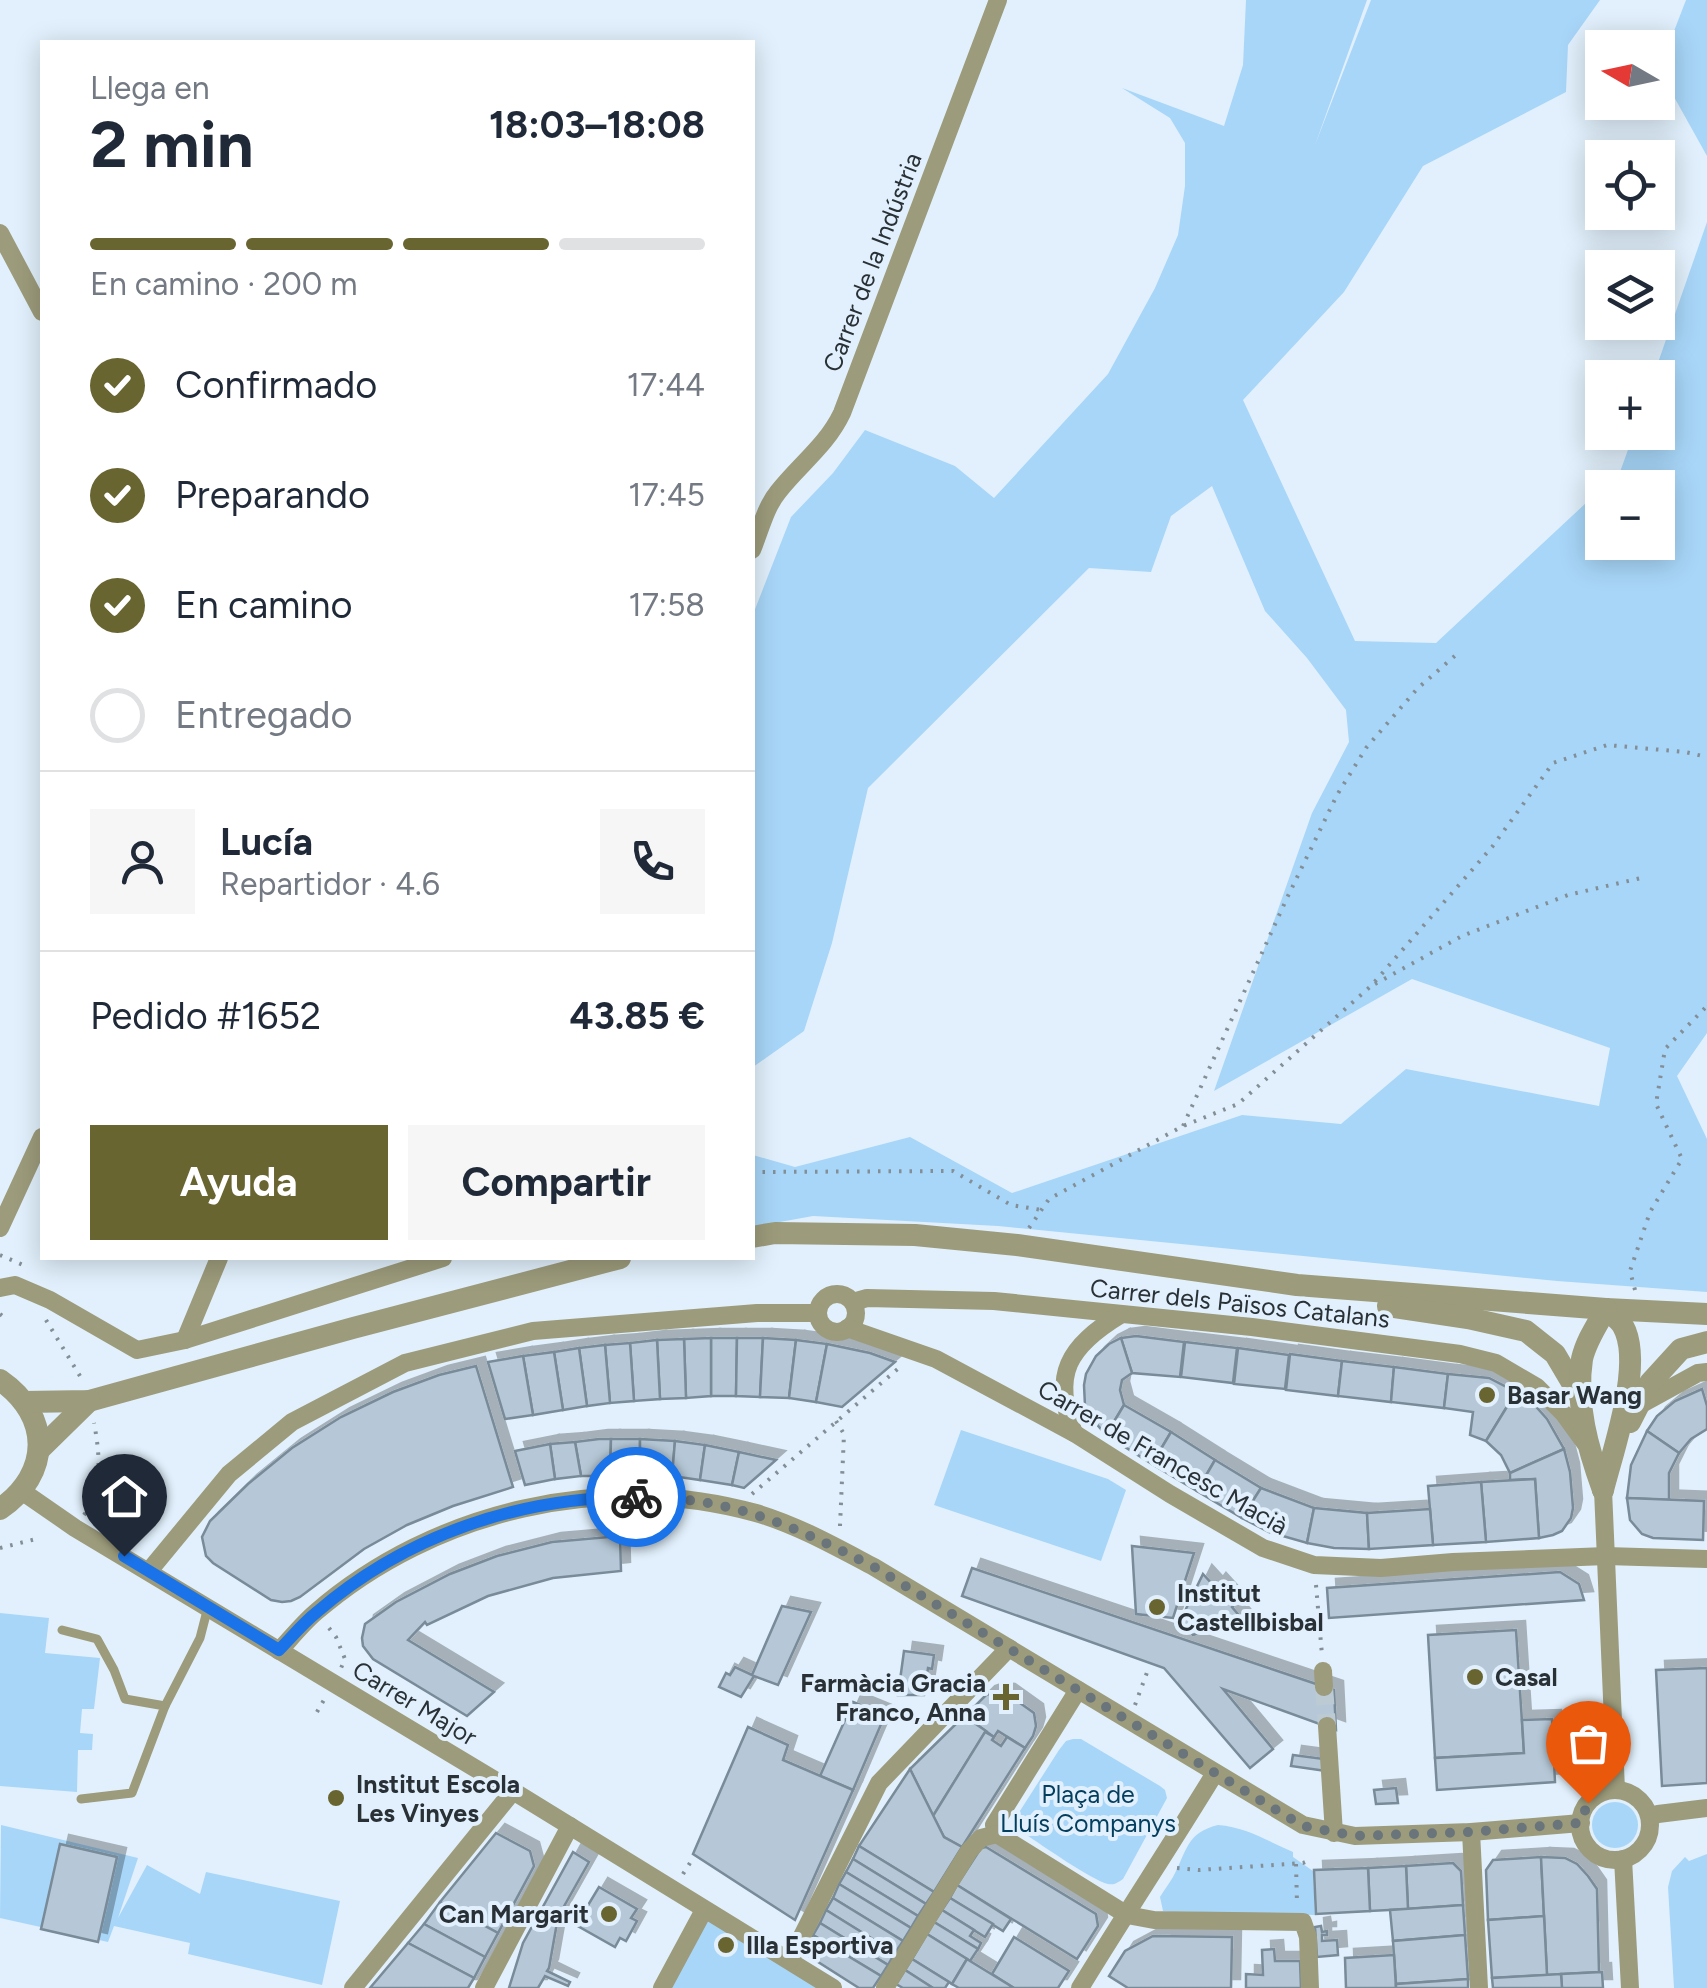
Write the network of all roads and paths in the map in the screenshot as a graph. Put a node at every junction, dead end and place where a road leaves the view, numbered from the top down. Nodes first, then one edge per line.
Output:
1 (998, 0) edge
2 (0, 233) edge
3 (40, 308) edge
4 (760, 509) edge
5 (755, 535) edge
6 (1456, 654) dead end
7 (1707, 757) edge
8 (1641, 878) dead end
9 (1371, 986) junction
10 (1707, 1006) edge
11 (1182, 1126) junction
12 (40, 1141) edge
13 (755, 1172) edge
14 (1042, 1210) junction
15 (0, 1228) edge
16 (755, 1236) edge
17 (1017, 1246) junction
18 (218, 1260) edge
19 (437, 1260) edge
20 (612, 1260) edge
21 (1297, 1285) junction
22 (0, 1288) edge
23 (852, 1302) junction
24 (1606, 1310) junction
25 (1640, 1311) junction
26 (818, 1313) junction
27 (0, 1314) edge
28 (1707, 1314) edge
29 (1120, 1315) junction
30 (6, 1319) dead end
31 (847, 1328) junction
32 (185, 1340) junction
33 (1707, 1342) edge
34 (901, 1367) dead end
35 (1707, 1372) edge
36 (0, 1380) edge
37 (1581, 1398) junction
38 (89, 1401) junction
39 (24, 1402) junction
40 (1636, 1408) junction
41 (836, 1421) junction
42 (1074, 1433) junction
43 (1588, 1447) junction
44 (38, 1450) junction
45 (756, 1489) dead end
46 (1603, 1490) junction
47 (23, 1492) junction
48 (0, 1509) edge
49 (840, 1526) dead end
50 (40, 1538) dead end
51 (0, 1548) edge
52 (1606, 1556) junction
53 (1707, 1559) edge
54 (1314, 1565) junction
55 (149, 1571) junction
56 (208, 1607) junction
57 (62, 1630) dead end
58 (1008, 1648) junction
59 (279, 1650) junction
60 (1148, 1667) dead end
61 (1324, 1679) tunnel mouth
62 (1078, 1690) junction
63 (1135, 1705) dead end
64 (165, 1706) junction
65 (1327, 1726) tunnel mouth
66 (1215, 1773) junction
67 (1616, 1790) junction
68 (514, 1791) junction
69 (81, 1799) dead end
70 (1707, 1808) edge
71 (1650, 1818) junction
72 (1580, 1823) junction
73 (570, 1826) junction
74 (1471, 1832) junction
75 (1334, 1833) junction
76 (997, 1834) junction
77 (1622, 1859) junction
78 (1310, 1860) dead end
79 (1168, 1864) dead end
80 (1296, 1864) junction
81 (704, 1910) junction
82 (1127, 1915) junction
83 (1298, 1922) junction
84 (790, 1960) junction
85 (352, 1988) edge
86 (484, 1988) edge
87 (662, 1988) edge
88 (832, 1988) edge
89 (885, 1988) edge
90 (1080, 1988) edge
91 (1310, 1988) edge
92 (1479, 1988) edge
93 (1630, 1988) edge

1 - 4 street, Carrer de la Indústria
2 - 3 street
4 - 5 street, Carrer de la Indústria
6 - 11 path
7 - 9 path
8 - 9 path
9 - 11 path
10 - 25 path
11 - 14 path
12 - 15 street
13 - 14 path
14 - 17 path
16 - 17 street
17 - 21 street
18 - 32 street
19 - 32 street
20 - 38 street
21 - 24 street
21 - 37 street
22 - 32 street
23 - 26 street
23 - 29 street, Carrer dels Països Catalans
23 - 31 street
24 - 25 street
24 - 37 street
24 - 46 street
25 - 28 street
26 - 31 street, Carrer de Francesc Macià
26 - 55 street
27 - 30 path
29 - 42 street
29 - 43 street, Carrer dels Països Catalans
31 - 42 street, Carrer de Francesc Macià
33 - 40 street
34 - 41 path
35 - 40 street
36 - 39 street
37 - 43 street
38 - 39 street
38 - 44 street
39 - 44 street
40 - 46 street
41 - 45 path
41 - 49 path
42 - 54 street, Carrer de Francesc Macià
43 - 46 street
44 - 47 street
46 - 52 street
47 - 48 street
47 - 55 street, Carrer Major
50 - 51 path
52 - 53 street, Carrer de Francesc Macià
52 - 54 street, Carrer de Francesc Macià
52 - 67 street
54 - 61 path
55 - 56 street, Carrer Major
56 - 59 street, Carrer Major
56 - 64 lane
57 - 64 lane
58 - 59 street
58 - 62 street
58 - 84 street
59 - 68 street, Carrer Major
60 - 63 path
62 - 66 street
62 - 76 street
64 - 69 lane
65 - 75 street
66 - 75 street
66 - 82 street
67 - 71 street
67 - 72 street
68 - 73 street, Carrer Major
68 - 85 street
70 - 71 street
71 - 77 street
72 - 74 street
72 - 77 street
73 - 81 street, Carrer Major
73 - 86 street
74 - 75 street
74 - 92 street
76 - 82 street
76 - 89 street
77 - 93 street
78 - 80 path
79 - 80 path
80 - 83 path
81 - 84 street, Carrer Major
81 - 87 street
82 - 83 street
82 - 90 street
83 - 91 street
84 - 88 street, Carrer Major

